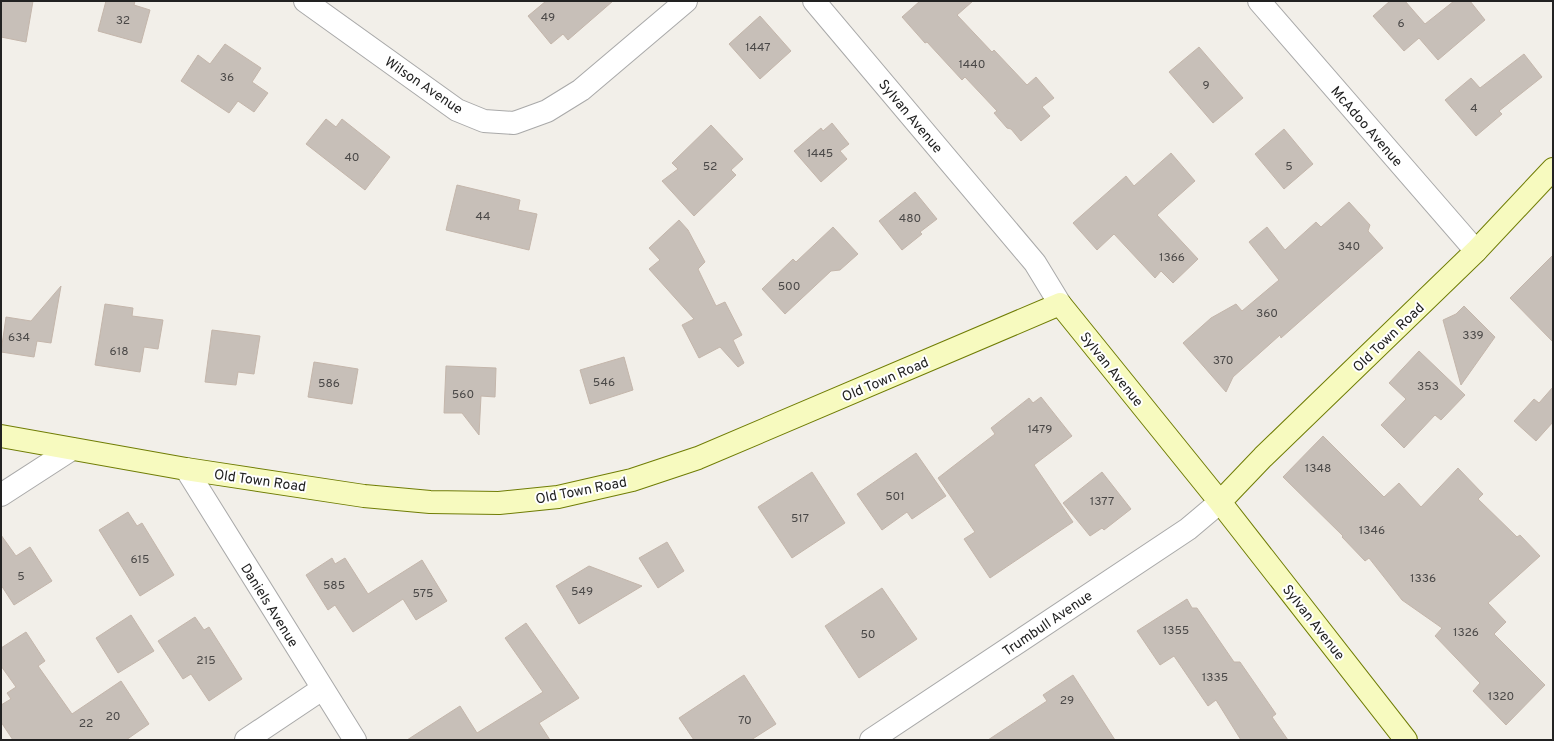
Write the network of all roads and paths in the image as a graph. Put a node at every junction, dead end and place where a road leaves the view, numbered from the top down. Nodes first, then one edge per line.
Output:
1 (305, 1) edge
2 (686, 1) edge
3 (814, 1) edge
4 (1259, 1) edge
5 (1553, 169) edge
6 (1476, 251) junction
7 (1060, 304) junction
8 (1, 436) edge
9 (72, 449) junction
10 (186, 469) junction
11 (1, 495) edge
12 (1220, 502) junction
13 (322, 689) junction
14 (246, 740) edge
15 (355, 740) edge
16 (871, 740) edge
17 (1406, 740) edge

1 - 2 street, Wilson Avenue
3 - 7 street, Sylvan Avenue
4 - 6 street, McAdoo Avenue
5 - 6 main road, Old Town Road
6 - 12 main road, Old Town Road
7 - 10 main road, Old Town Road
7 - 12 main road, Sylvan Avenue
8 - 9 main road, Old Town Road
9 - 10 main road, Old Town Road
9 - 11 street
10 - 13 street, Daniels Avenue
12 - 16 street, Trumbull Avenue
12 - 17 main road, Sylvan Avenue
13 - 14 street
13 - 15 street, Daniels Avenue

